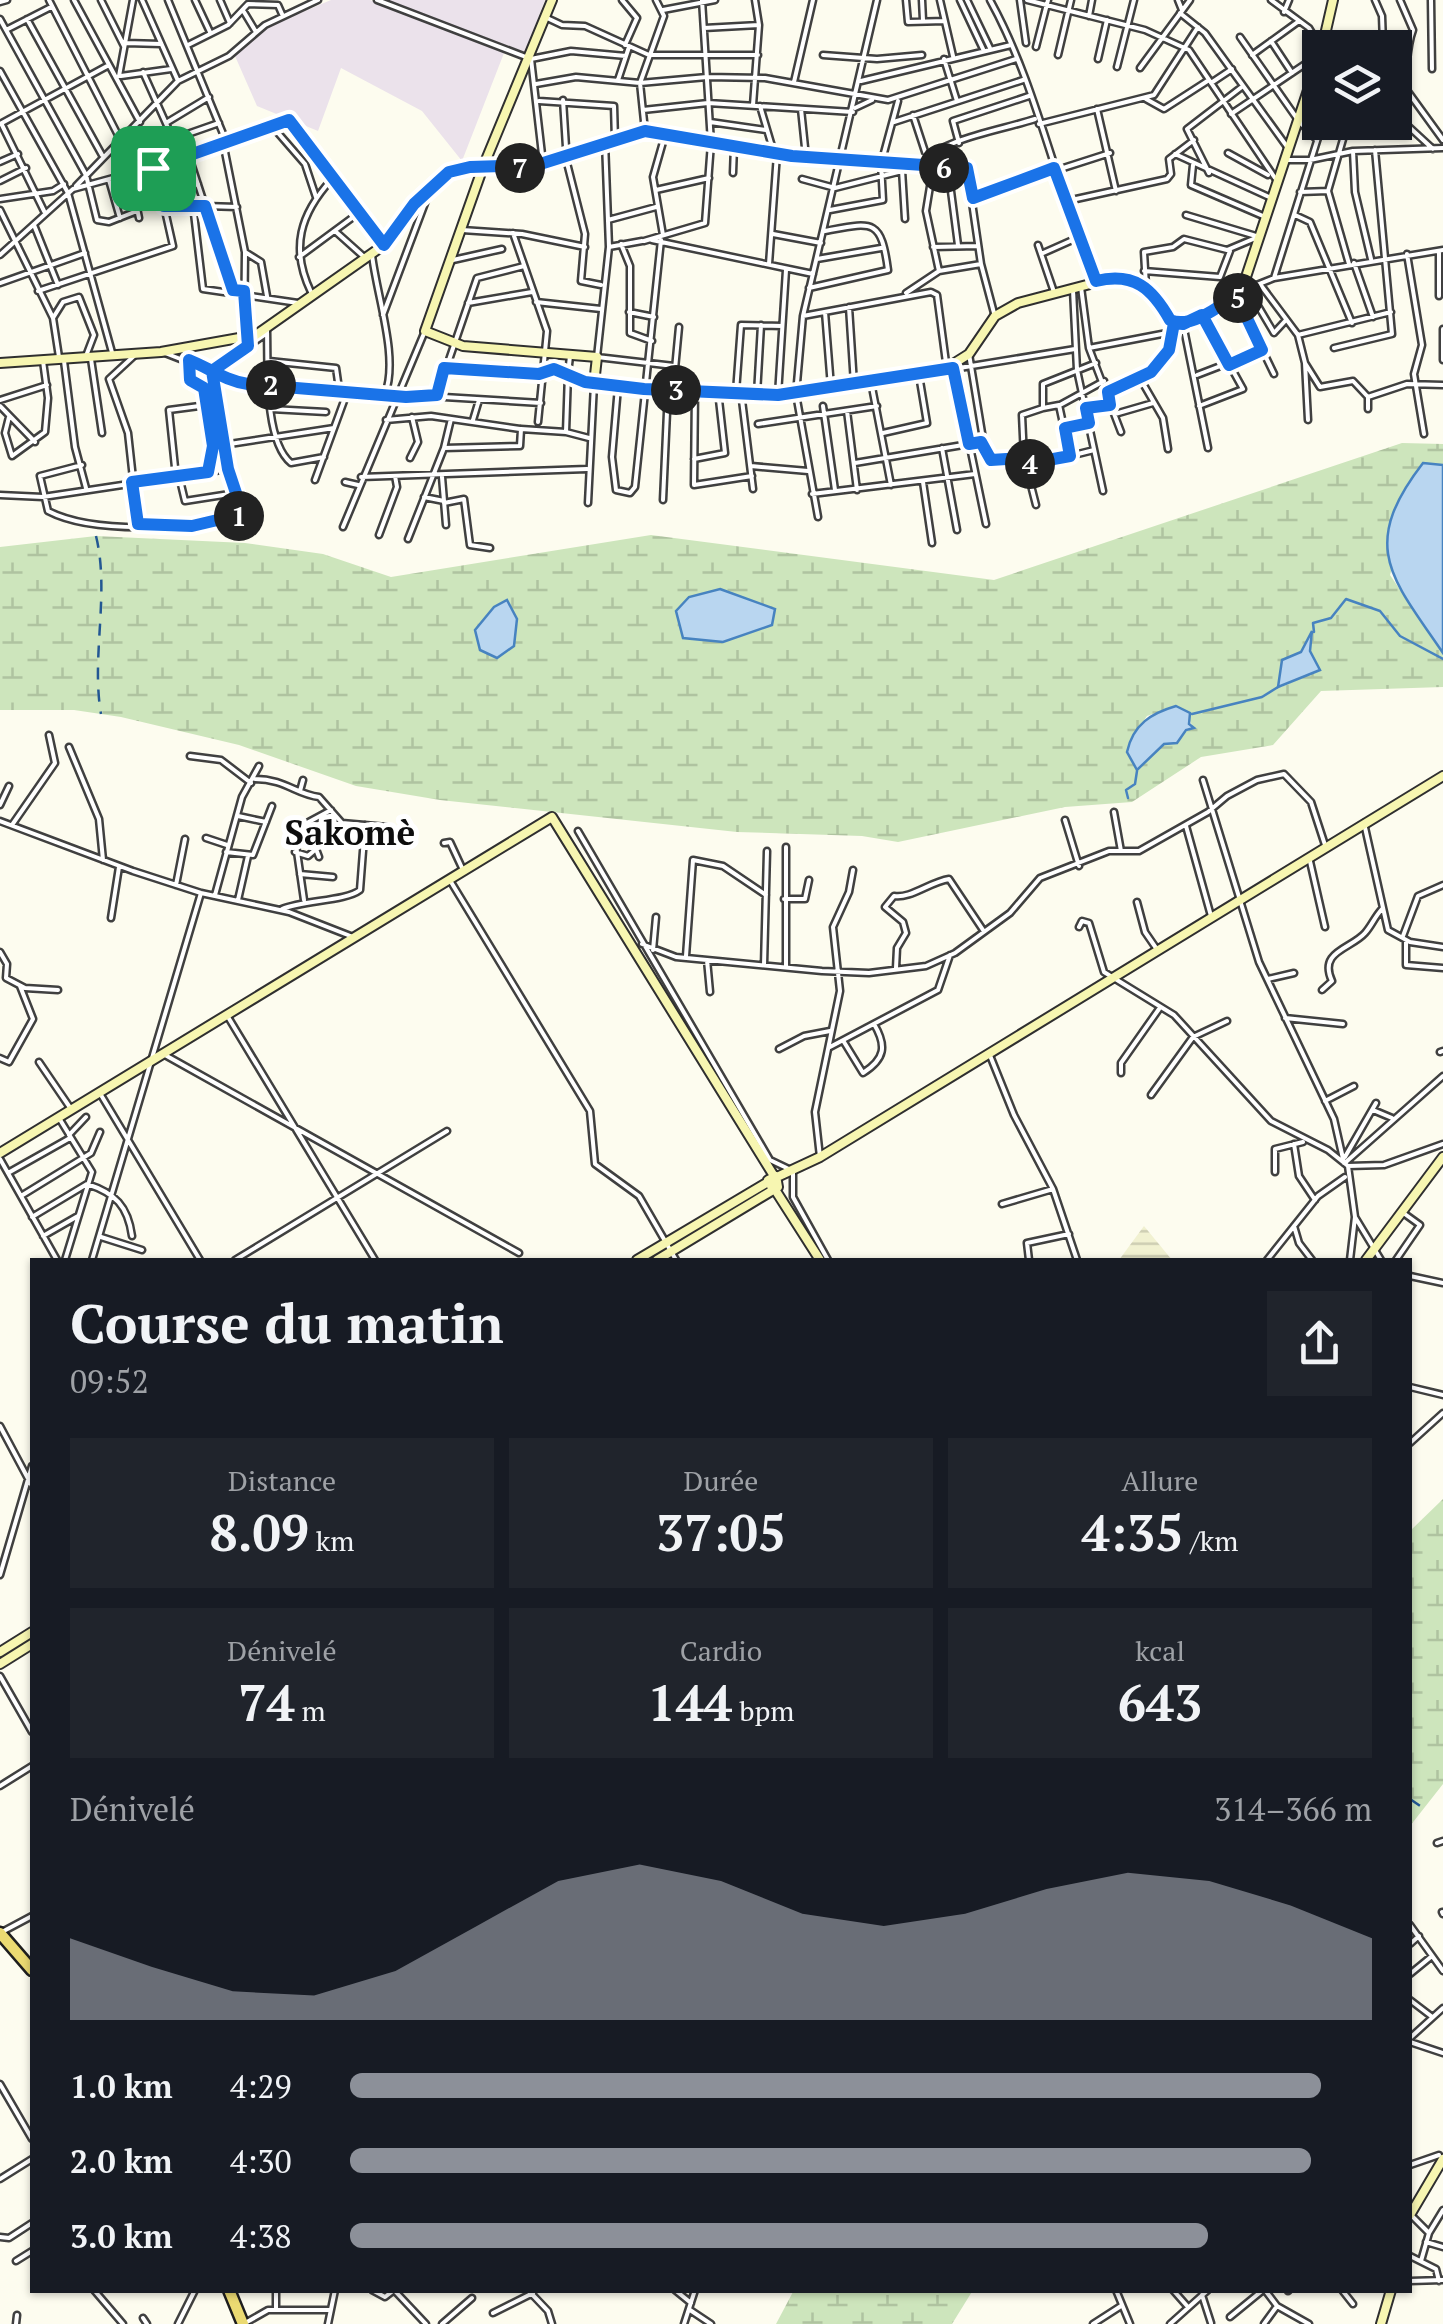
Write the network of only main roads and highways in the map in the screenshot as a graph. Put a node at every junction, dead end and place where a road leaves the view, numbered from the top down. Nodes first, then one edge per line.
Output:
1 (0, 1932) edge
2 (0, 1941) edge
3 (30, 1968) edge
4 (30, 1976) edge
5 (227, 2293) edge
6 (240, 2324) edge

1 - 3 main road
2 - 4 main road
5 - 6 main road

